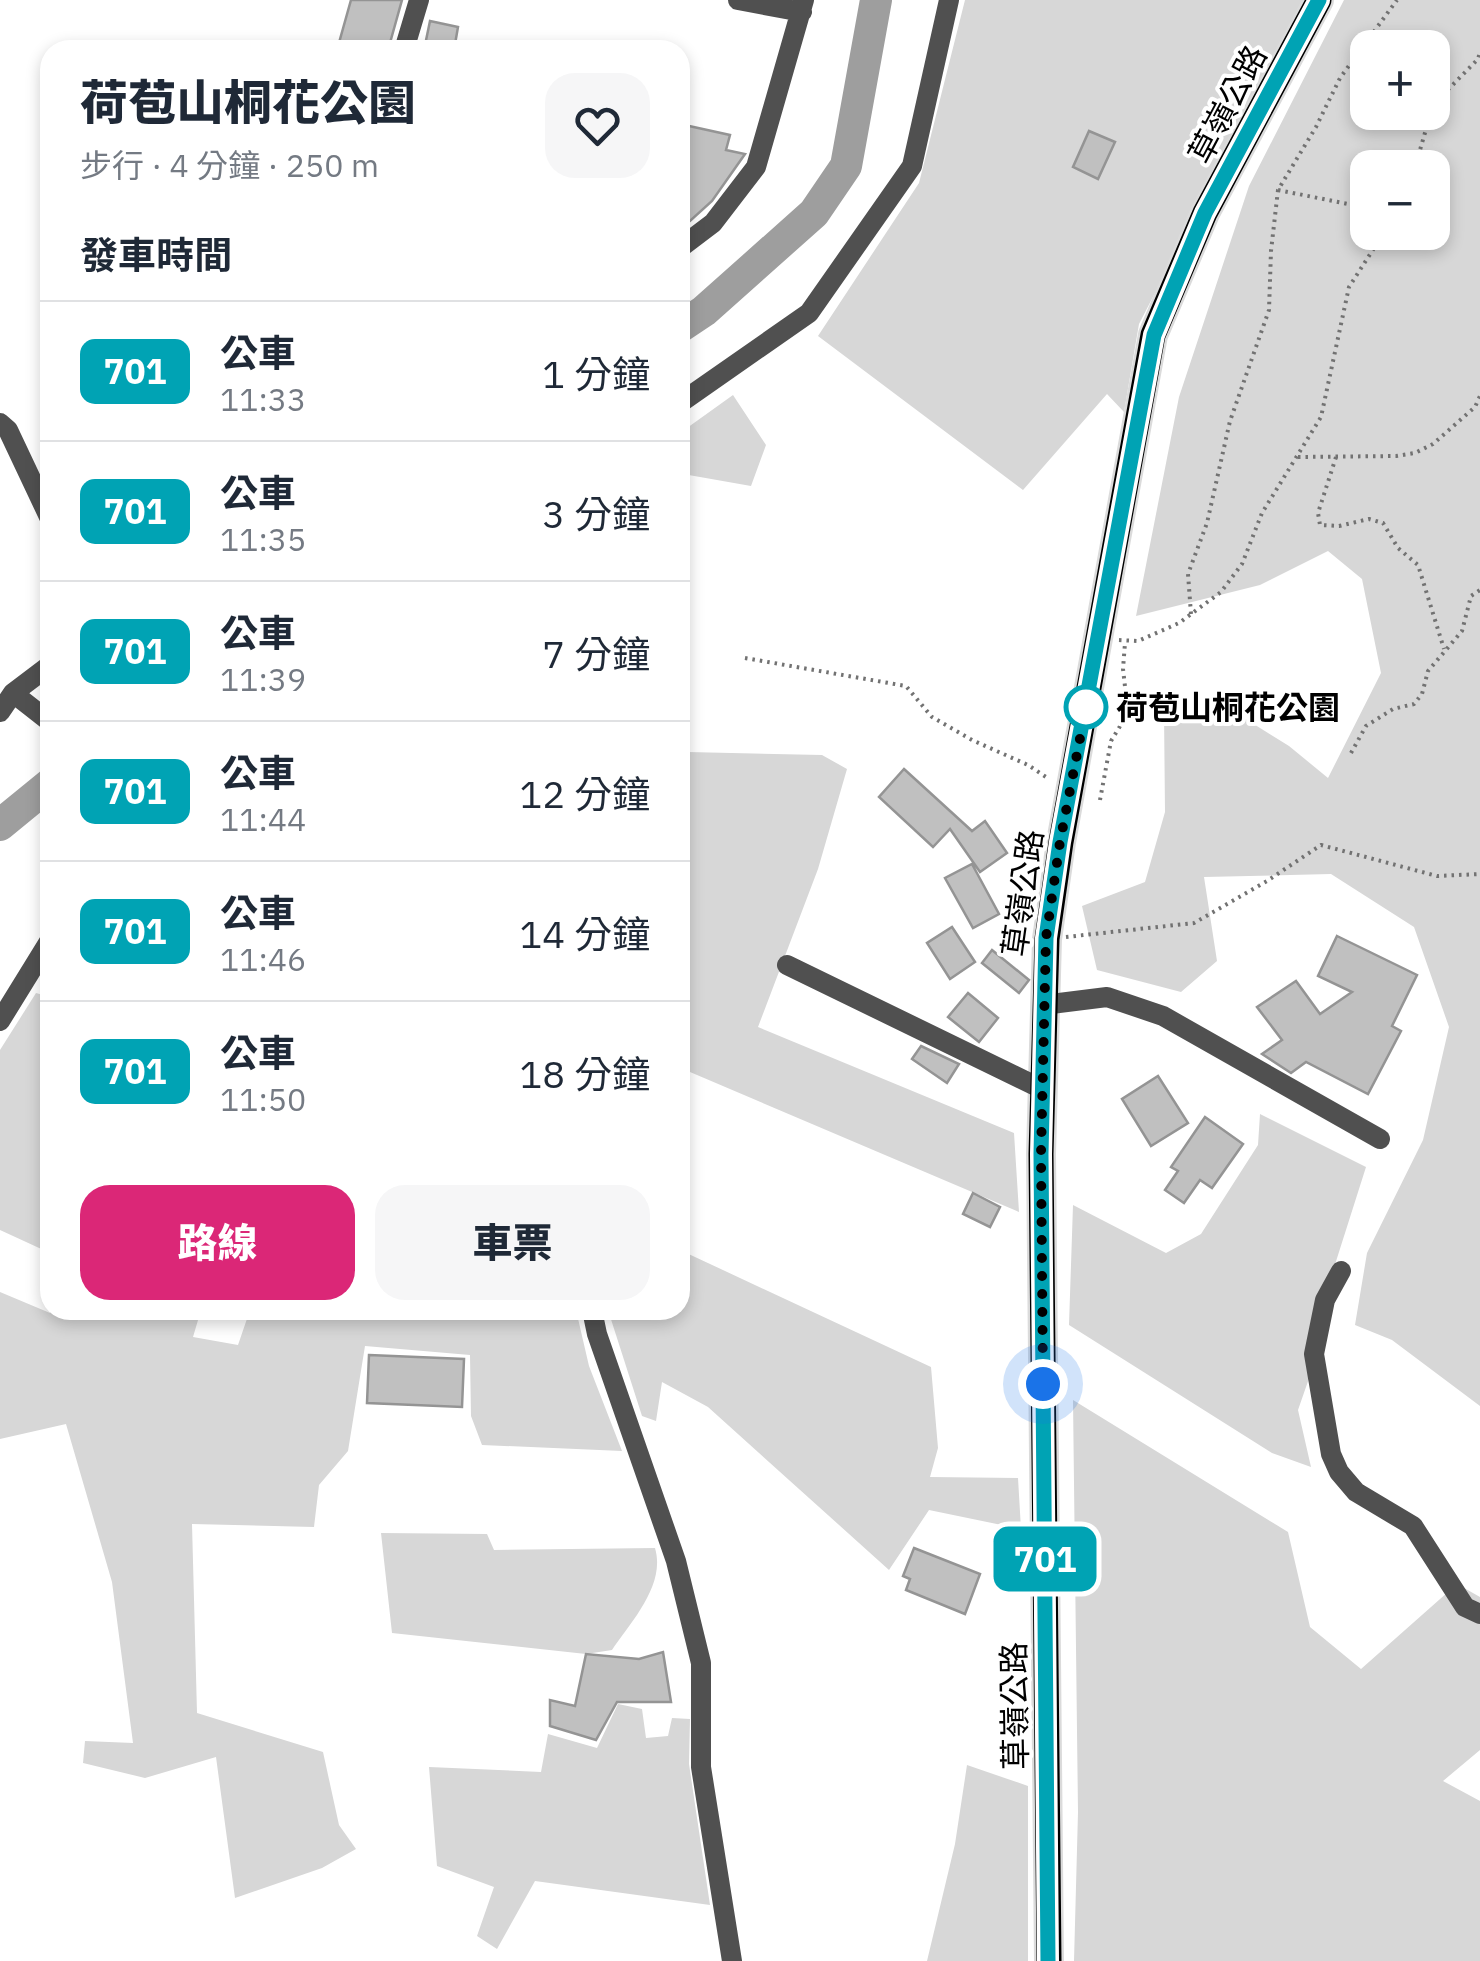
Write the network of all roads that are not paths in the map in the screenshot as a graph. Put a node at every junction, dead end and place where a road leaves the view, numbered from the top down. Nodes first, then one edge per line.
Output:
1 (419, 0) edge
2 (738, 0) edge
3 (950, 0) edge
4 (1319, 0) edge
5 (803, 6) edge
6 (407, 40) edge
7 (690, 240) edge
8 (690, 396) edge
9 (0, 423) edge
10 (40, 498) edge
11 (40, 672) edge
12 (14, 693) junction
13 (0, 712) edge
14 (40, 714) edge
15 (40, 956) edge
16 (787, 966) dead end
17 (1043, 1005) junction
18 (0, 1021) edge
19 (1042, 1090) junction
20 (1380, 1139) dead end
21 (1340, 1271) dead end
22 (594, 1320) edge
23 (1480, 1614) edge
24 (732, 1961) edge
25 (1048, 1961) edge

1 - 6 street
2 - 5 street
3 - 8 street
4 - 17 main road, 草嶺公路
5 - 7 street
9 - 10 street
11 - 12 street
12 - 13 street
12 - 14 street
15 - 18 street
16 - 19 street
17 - 19 main road, 草嶺公路
17 - 20 street
19 - 25 main road, 草嶺公路
21 - 23 street
22 - 24 street

